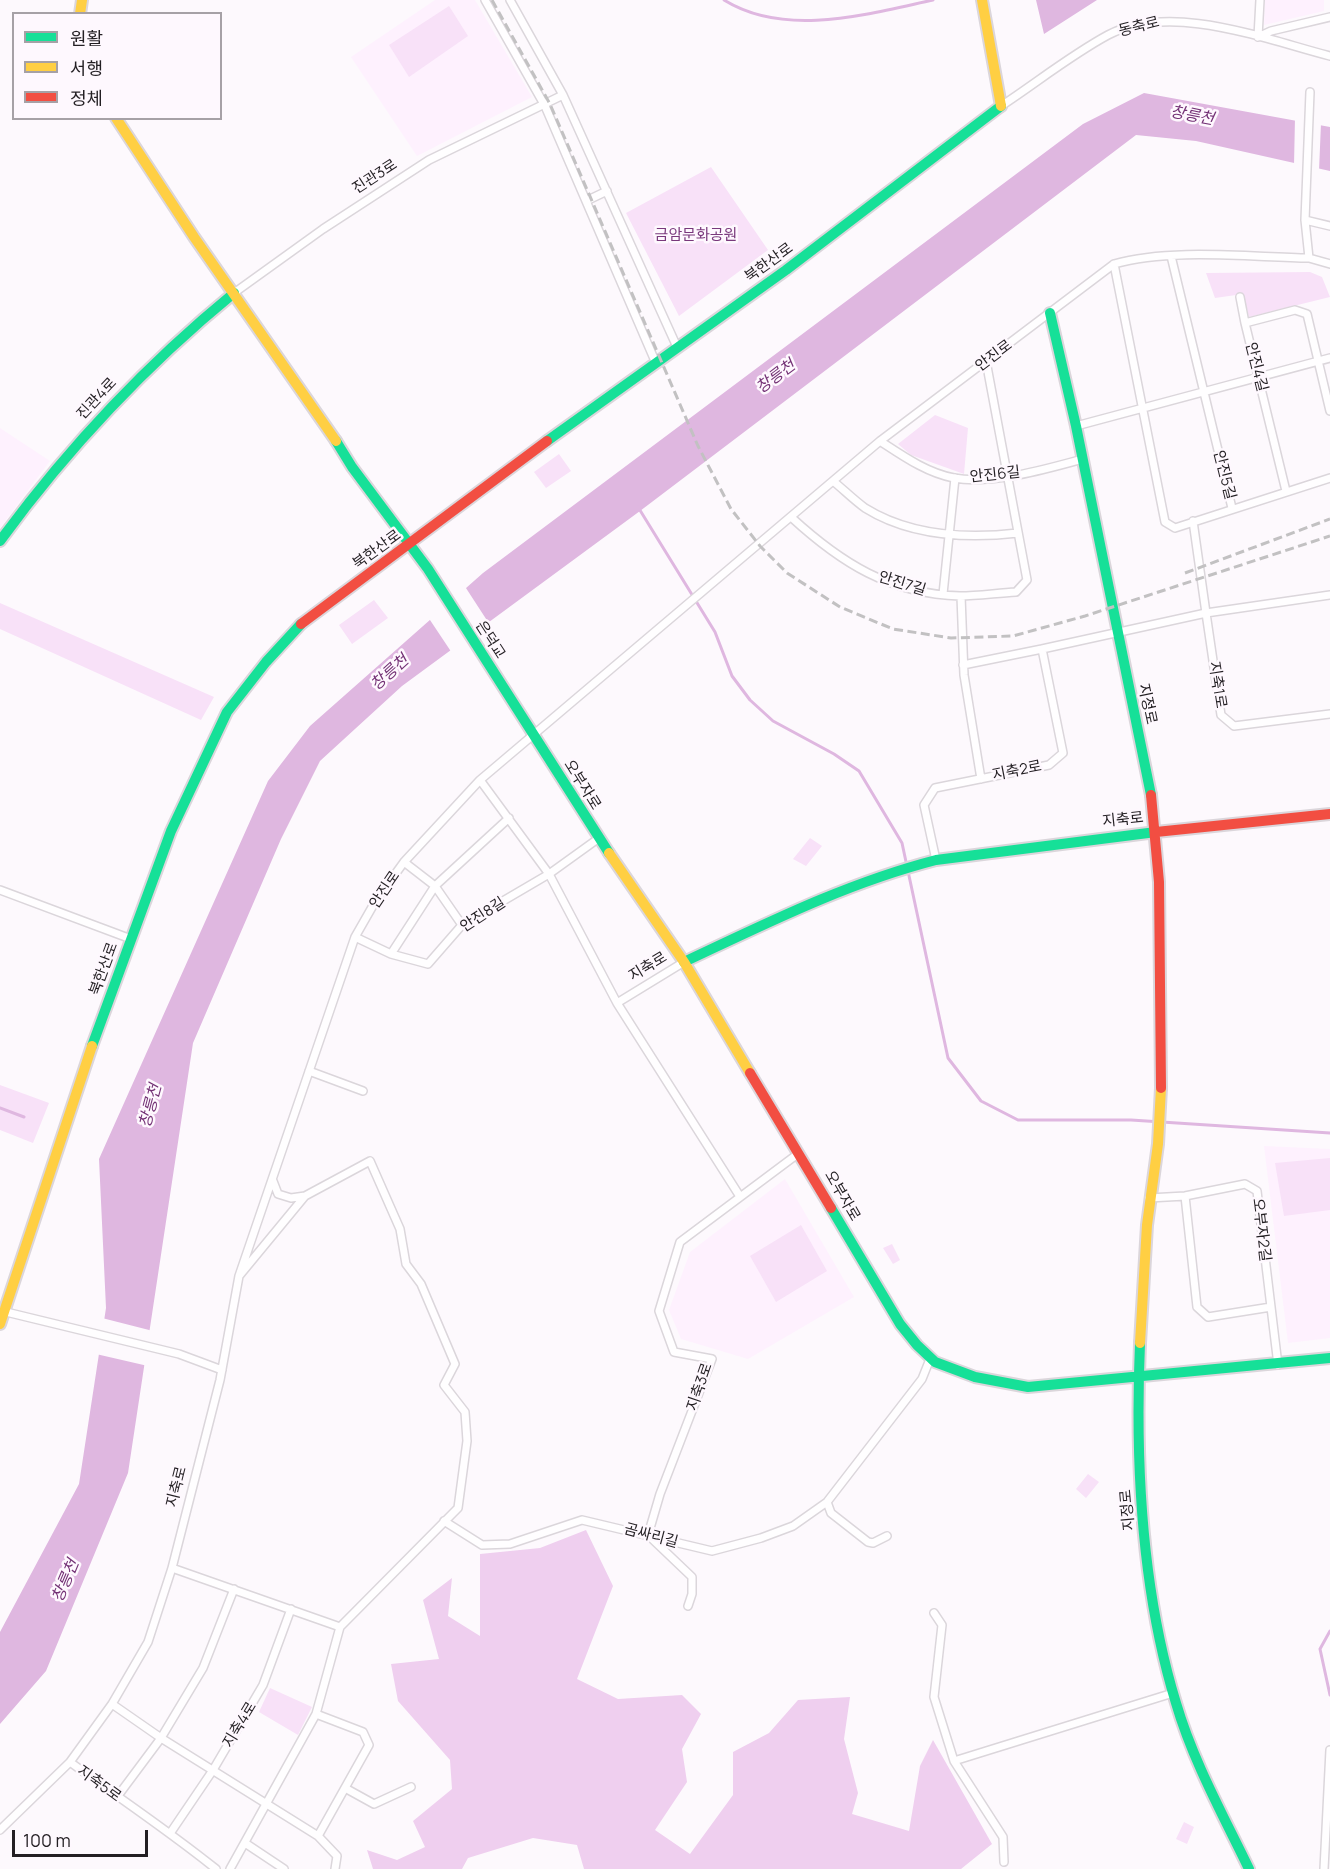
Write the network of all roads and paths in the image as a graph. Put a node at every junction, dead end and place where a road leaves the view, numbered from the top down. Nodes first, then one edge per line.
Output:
1 (485, 0) edge
2 (510, 0) edge
3 (982, 0) edge
4 (1260, 0) edge
5 (1330, 17) edge
6 (1258, 38) junction
7 (1330, 56) edge
8 (1310, 92) dead end
9 (563, 95) junction
10 (545, 106) junction
11 (1001, 106) junction
12 (117, 120) edge
13 (607, 191) junction
14 (586, 201) junction
15 (1305, 220) junction
16 (1330, 226) edge
17 (1171, 256) junction
18 (1309, 258) junction
19 (1114, 264) junction
20 (1330, 264) edge
21 (234, 293) junction
22 (1240, 297) dead end
23 (1050, 313) junction
24 (1245, 323) junction
25 (677, 347) junction
26 (1330, 358) edge
27 (655, 361) junction
28 (986, 361) junction
29 (1317, 362) junction
30 (1259, 377) junction
31 (1203, 392) junction
32 (1143, 408) junction
33 (1330, 411) edge
34 (1076, 426) junction
35 (880, 441) junction
36 (1083, 459) junction
37 (1006, 475) junction
38 (955, 478) junction
39 (1330, 478) edge
40 (833, 481) junction
41 (1286, 490) junction
42 (1232, 508) junction
43 (791, 517) junction
44 (1193, 521) junction
45 (1018, 533) junction
46 (948, 534) junction
47 (0, 541) edge
48 (411, 544) junction
49 (943, 594) junction
50 (1330, 595) edge
51 (961, 596) junction
52 (1206, 613) junction
53 (1117, 635) junction
54 (1042, 649) junction
55 (963, 665) junction
56 (513, 703) joint
57 (1330, 714) edge
58 (534, 735) junction
59 (981, 779) junction
60 (480, 780) junction
61 (1330, 814) edge
62 (509, 818) junction
63 (1156, 832) junction
64 (599, 838) junction
65 (936, 860) junction
66 (404, 862) junction
67 (549, 874) junction
68 (435, 886) junction
69 (0, 890) edge
70 (462, 925) junction
71 (356, 937) junction
72 (130, 939) junction
73 (391, 954) junction
74 (684, 962) junction
75 (617, 1003) junction
76 (309, 1071) junction
77 (363, 1092) dead end
78 (799, 1153) junction
79 (273, 1180) junction
80 (739, 1195) junction
81 (305, 1196) junction
82 (1185, 1196) junction
83 (1149, 1198) junction
84 (239, 1276) junction
85 (1271, 1307) junction
86 (2, 1311) edge
87 (0, 1324) edge
88 (1330, 1358) edge
89 (930, 1359) junction
90 (1278, 1365) junction
91 (222, 1370) junction
92 (1140, 1375) junction
93 (827, 1502) junction
94 (444, 1521) junction
95 (648, 1534) junction
96 (887, 1536) dead end
97 (172, 1568) junction
98 (234, 1589) junction
99 (688, 1606) dead end
100 (291, 1609) junction
101 (934, 1612) dead end
102 (340, 1627) junction
103 (1173, 1693) junction
104 (112, 1704) junction
105 (316, 1714) junction
106 (161, 1738) junction
107 (1330, 1750) edge
108 (954, 1761) junction
109 (70, 1762) junction
110 (213, 1770) junction
111 (411, 1787) dead end
112 (345, 1788) junction
113 (117, 1797) junction
114 (266, 1804) junction
115 (0, 1830) edge
116 (171, 1832) junction
117 (318, 1836) junction
118 (245, 1843) junction
119 (1004, 1862) dead end
120 (216, 1869) edge
121 (230, 1869) edge
122 (284, 1869) edge
123 (335, 1869) edge
124 (1249, 1869) edge
125 (1324, 1869) edge

1 - 10 street
2 - 9 street
3 - 11 main road
4 - 6 street
5 - 6 street
6 - 7 street, 동축로
6 - 11 street, 동축로
8 - 15 street
9 - 10 street, 진관3로
9 - 13 street
10 - 14 street
10 - 21 street, 진관3로
11 - 25 main road, 북한산로
12 - 21 main road
13 - 14 street
13 - 25 street
14 - 27 street
15 - 16 street
15 - 18 street
17 - 18 street, 안진로
17 - 19 street, 안진로
17 - 31 street, 안진5길
18 - 20 street, 안진로
19 - 23 street, 안진로
19 - 32 street, 안진5길
21 - 47 main road, 진관4로
21 - 48 main road
22 - 24 street
23 - 28 street, 안진로
23 - 34 main road, 지정로
24 - 29 street, 안진4길
24 - 30 street, 안진4길
25 - 27 main road, 북한산로
26 - 29 street
27 - 48 main road, 북한산로
28 - 35 street, 안진로
28 - 37 street
29 - 30 street
29 - 33 street, 안진4길
30 - 31 street
30 - 41 street, 안진4길
31 - 32 street
31 - 42 street, 안진5길
32 - 34 street
32 - 44 street, 안진5길
34 - 36 main road, 지정로
35 - 38 street, 안진6길
35 - 40 street, 안진로
36 - 37 street, 안진6길
36 - 53 main road, 지정로
37 - 38 street, 안진6길
37 - 45 street
38 - 46 street
39 - 41 street
40 - 43 street, 안진로
40 - 46 street
41 - 42 street
42 - 44 street, 안진5길
43 - 49 street, 안진7길
43 - 58 street, 안진로
44 - 52 street, 지축1로
45 - 46 street
45 - 51 street, 안진7길
46 - 49 street
48 - 56 main road, 은덕교
48 - 72 main road, 북한산로
49 - 51 street, 안진7길
50 - 52 street
51 - 55 street
52 - 53 street
52 - 57 street, 지축1로
53 - 54 street
53 - 63 main road, 지정로
54 - 55 street
54 - 59 street, 지축2로
55 - 59 street
56 - 58 main road, 오부자로
58 - 60 street, 안진로
58 - 64 main road, 오부자로
59 - 65 street, 지축2로
60 - 62 street
60 - 66 street, 안진로
61 - 63 main road, 지축로
62 - 67 street
62 - 68 street
63 - 65 main road, 지축로
63 - 83 main road, 지정로
64 - 67 street, 안진8길
64 - 74 main road, 오부자로
65 - 74 main road, 지축로
66 - 68 street
66 - 71 street, 안진로
67 - 70 street, 안진8길
67 - 75 street
68 - 70 street
68 - 73 street
69 - 72 street
70 - 73 street, 안진8길
71 - 73 street, 안진8길
71 - 76 street, 안진로
72 - 86 main road, 북한산로
74 - 75 street, 지축로
74 - 78 main road, 오부자로
75 - 80 street
76 - 77 street
76 - 79 street, 안진로
78 - 80 street, 지축3로
78 - 89 main road, 오부자로
79 - 81 street
79 - 84 street, 안진로
80 - 95 street, 지축3로
81 - 84 street, 지축로
81 - 94 street, 지축로
82 - 83 street, 오부자2길
82 - 85 street
82 - 85 street, 오부자2길
83 - 92 main road, 지정로
84 - 91 street, 지축로
85 - 90 street, 오부자2길
86 - 87 main road, 북한산로
86 - 91 street
88 - 90 main road, 오부자로
89 - 92 main road, 오부자로
89 - 93 street, 곰싸리길
90 - 92 main road, 오부자로
91 - 97 street, 지축로
92 - 103 main road, 지정로
93 - 95 street, 곰싸리길
93 - 96 street
94 - 95 street, 곰싸리길
94 - 102 street
95 - 99 street
97 - 98 street
97 - 104 street, 지축로
98 - 100 street
98 - 106 street
100 - 102 street
100 - 110 street, 지축4로
101 - 108 street
102 - 105 street
103 - 108 street
103 - 124 main road, 지정로
104 - 106 street
104 - 109 street, 지축로
105 - 112 street
105 - 114 street
106 - 110 street
106 - 113 street
107 - 125 street
108 - 119 street
109 - 113 street, 지축5로
109 - 115 street, 지축로
110 - 114 street
110 - 116 street, 지축4로
111 - 112 street
112 - 117 street
113 - 116 street, 지축5로
114 - 117 street
114 - 118 street
116 - 120 street, 지축5로
117 - 123 street
118 - 121 street
118 - 122 street

